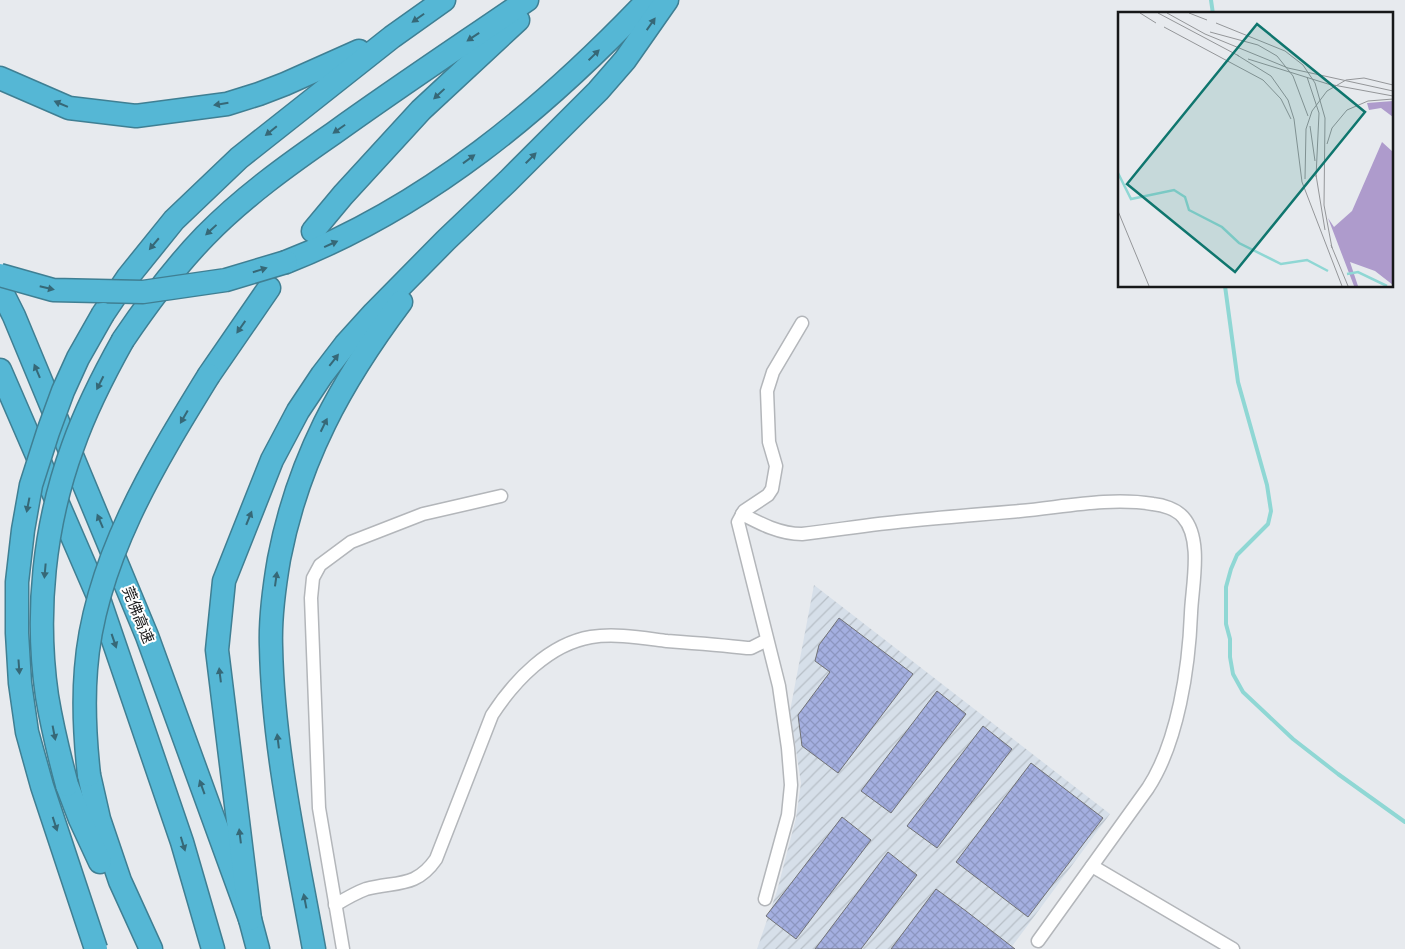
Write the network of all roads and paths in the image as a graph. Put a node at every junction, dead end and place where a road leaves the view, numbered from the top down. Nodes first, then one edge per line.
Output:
1 (444, 0) edge
2 (528, 0) edge
3 (538, 0) edge
4 (648, 0) edge
5 (667, 0) edge
6 (392, 36) junction
7 (0, 78) edge
8 (314, 231) dead end
9 (446, 240) junction
10 (0, 275) edge
11 (0, 288) edge
12 (269, 288) dead end
13 (802, 323) dead end
14 (0, 370) edge
15 (501, 496) dead end
16 (742, 514) junction
17 (767, 640) junction
18 (1092, 866) junction
19 (765, 899) dead end
20 (335, 906) junction
21 (250, 919) junction
22 (1038, 941) dead end
23 (96, 949) edge
24 (151, 949) edge
25 (212, 949) edge
26 (258, 949) edge
27 (314, 949) edge
28 (343, 949) edge
29 (1233, 949) edge

1 -> 6 highway
2 -> 24 highway, bridge
3 -> 8 highway
10 -> 4 highway, bridge
9 -> 5 highway
6 -> 7 highway
6 -> 23 highway, bridge
21 -> 9 highway
27 -> 9 highway
21 -> 11 highway, 莞佛高速
12 -> 24 highway, bridge
13 - 16 street
14 -> 25 highway, 莞佛高速
15 - 20 street
16 - 17 street
16 - 18 street
17 - 19 street
17 - 20 street
18 - 22 street
18 - 29 street
20 - 28 street
21 - 26 highway, 莞佛高速

